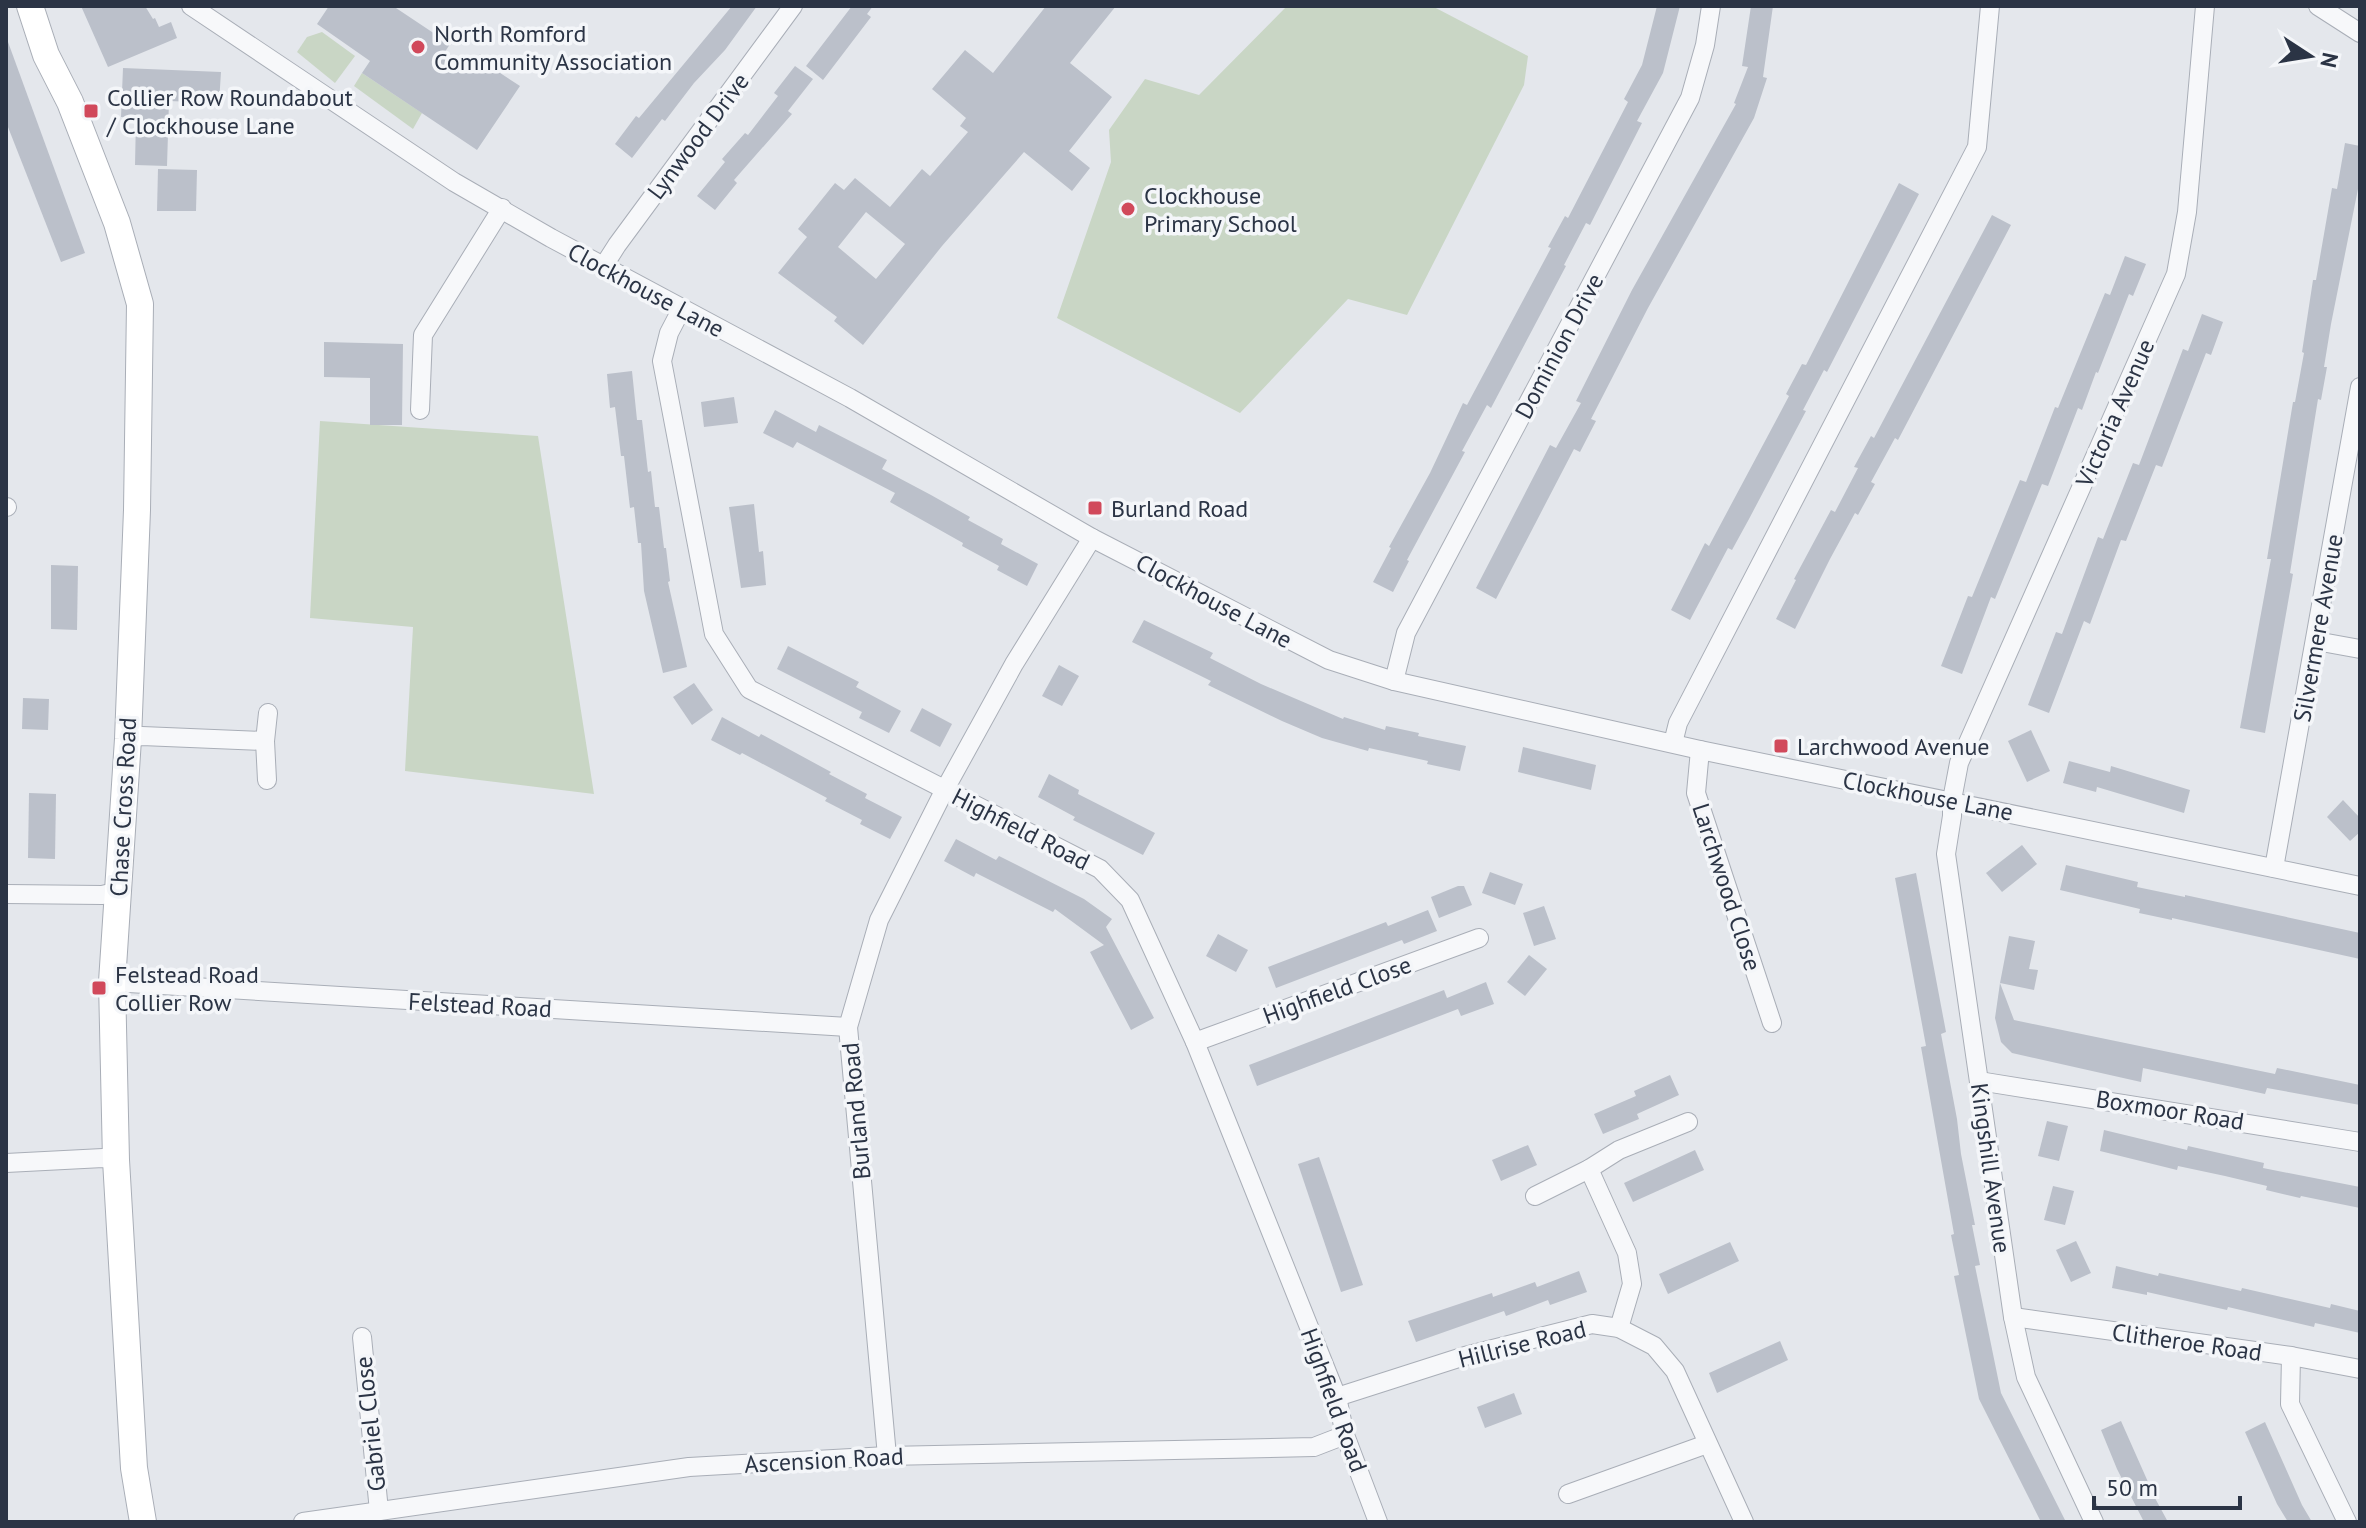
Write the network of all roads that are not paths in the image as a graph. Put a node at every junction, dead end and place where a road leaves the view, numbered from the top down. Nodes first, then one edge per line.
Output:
1 (30, 6) edge
2 (48, 6) edge
3 (793, 6) edge
4 (1711, 6) edge
5 (1990, 6) edge
6 (2205, 6) edge
7 (2318, 6) edge
8 (194, 7) edge
9 (2360, 33) edge
10 (70, 102) junction
11 (502, 208) junction
12 (603, 267) junction
13 (682, 308) junction
14 (2360, 387) edge
15 (420, 410) dead end
16 (1092, 538) junction
17 (2316, 641) junction
18 (2360, 649) edge
19 (1394, 681) junction
20 (268, 713) dead end
21 (128, 739) junction
22 (265, 741) junction
23 (1673, 743) junction
24 (1700, 750) junction
25 (267, 780) dead end
26 (944, 791) junction
27 (1952, 800) junction
28 (2274, 868) junction
29 (2360, 886) edge
30 (119, 891) junction
31 (6, 894) edge
32 (1479, 938) dead end
33 (112, 982) junction
34 (1772, 1023) dead end
35 (848, 1027) junction
36 (1195, 1042) junction
37 (1979, 1081) junction
38 (1688, 1122) dead end
39 (2360, 1142) edge
40 (116, 1160) junction
41 (6, 1163) edge
42 (1589, 1169) junction
43 (1535, 1196) dead end
44 (2013, 1317) junction
45 (1619, 1328) junction
46 (362, 1337) dead end
47 (2291, 1356) junction
48 (2360, 1369) edge
49 (1337, 1397) junction
50 (1345, 1435) junction
51 (1707, 1444) junction
52 (887, 1456) junction
53 (1568, 1494) dead end
54 (379, 1511) junction
55 (141, 1521) edge
56 (303, 1522) edge
57 (1378, 1522) edge
58 (1744, 1522) edge
59 (2094, 1522) edge
60 (2347, 1522) edge

1 - 10 main road, Chase Cross Road
2 - 10 main road, Chase Cross Road
3 - 12 street, Lynwood Drive
4 - 19 street, Dominion Drive
5 - 23 street
6 - 27 street, Victoria Avenue
7 - 9 street
8 - 11 street, Clockhouse Lane
10 - 21 main road, Chase Cross Road
11 - 12 street, Clockhouse Lane
11 - 15 street
12 - 13 street, Clockhouse Lane
13 - 16 street, Clockhouse Lane
13 - 26 street, Highfield Road
14 - 17 street, Silvermere Avenue
16 - 19 street, Clockhouse Lane
16 - 26 street, Burland Road
17 - 18 street
17 - 28 street, Silvermere Avenue
19 - 23 street, Clockhouse Lane
20 - 22 street
21 - 22 street
21 - 30 main road, Chase Cross Road
22 - 25 street
23 - 24 street, Clockhouse Lane
24 - 27 street, Clockhouse Lane
24 - 34 street, Larchwood Close
26 - 35 street, Burland Road
26 - 36 street, Highfield Road
27 - 28 street, Clockhouse Lane
27 - 37 street, Kingshill Avenue
28 - 29 street, Clockhouse Lane
30 - 31 street
30 - 33 main road, Chase Cross Road
32 - 36 street, Highfield Close
33 - 35 street, Felstead Road
33 - 40 main road, Chase Cross Road
35 - 52 street, Burland Road
36 - 49 street, Highfield Road
37 - 39 street, Boxmoor Road
37 - 44 street, Kingshill Avenue
38 - 42 street
40 - 41 street
40 - 55 main road, Chase Cross Road
42 - 43 street
42 - 45 street
44 - 47 street, Clitheroe Road
44 - 59 street, Kingshill Avenue
45 - 49 street, Hillrise Road
45 - 51 street, Hillrise Road
46 - 54 street, Gabriel Close
47 - 48 street, Clitheroe Road
47 - 60 street
49 - 50 street, Highfield Road
50 - 52 street, Ascension Road
50 - 57 street, Highfield Road
51 - 53 street
51 - 58 street, Hillrise Road
52 - 54 street, Ascension Road
54 - 56 street, Ascension Road

